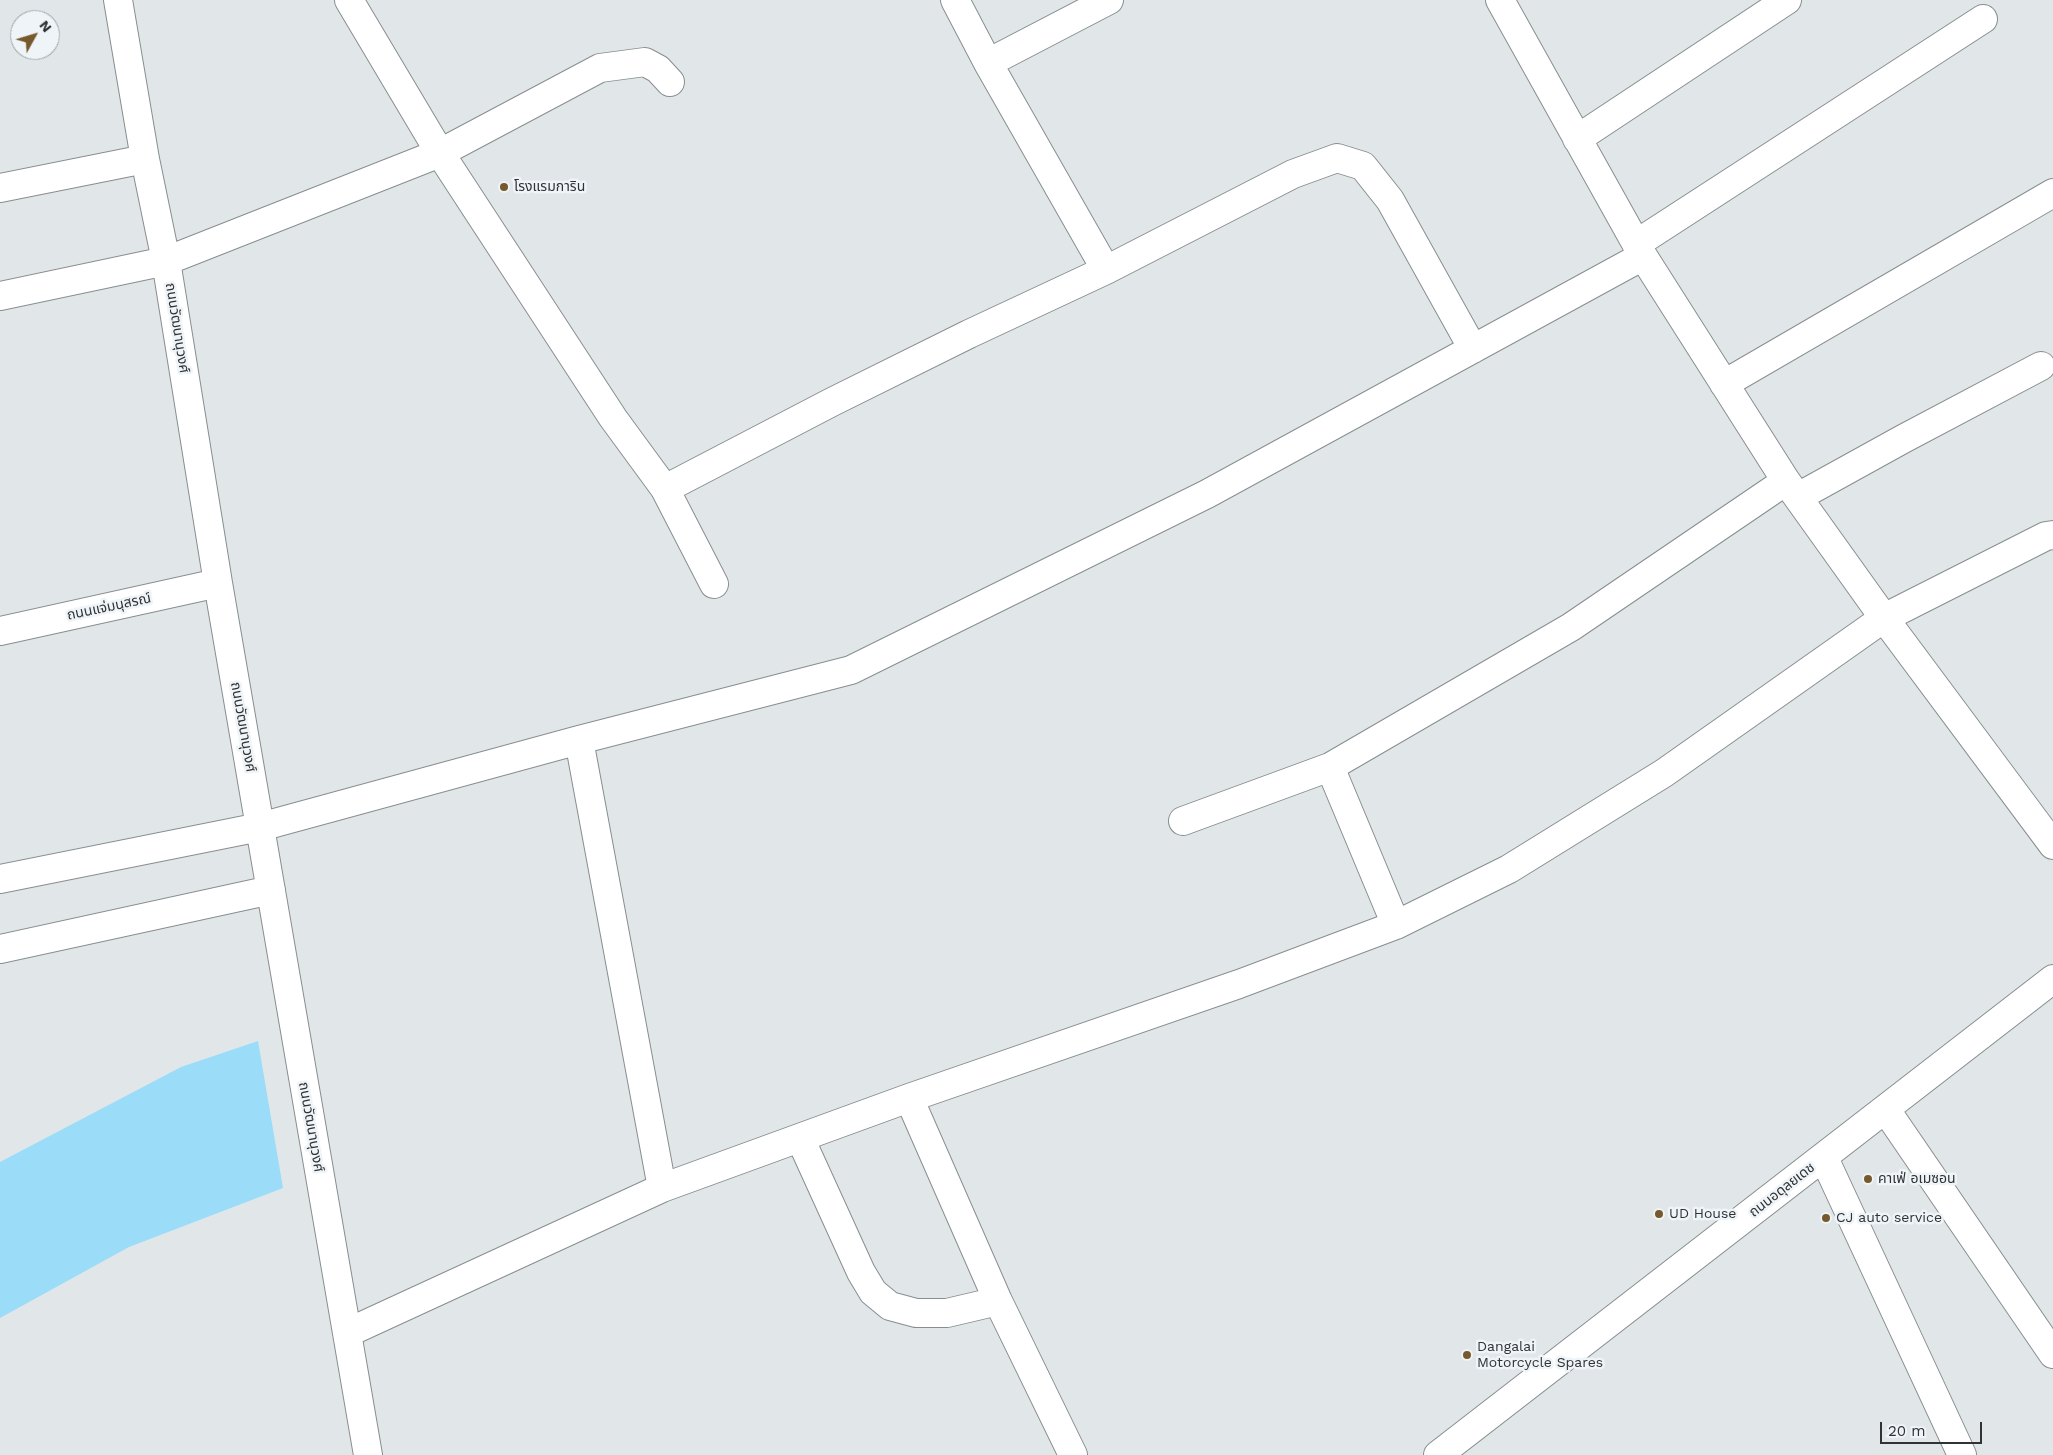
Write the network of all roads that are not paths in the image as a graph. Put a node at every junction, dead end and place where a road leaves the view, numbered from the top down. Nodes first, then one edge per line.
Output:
1 (118, 0) edge
2 (349, 0) edge
3 (955, 0) edge
4 (1109, 0) edge
5 (1500, 0) edge
6 (1787, 0) edge
7 (1982, 19) dead end
8 (988, 63) junction
9 (670, 82) dead end
10 (1577, 139) junction
11 (440, 152) junction
12 (145, 159) junction
13 (0, 188) edge
14 (2053, 193) edge
15 (1640, 250) junction
16 (166, 260) junction
17 (1106, 270) junction
18 (0, 296) edge
19 (1473, 349) junction
20 (2041, 366) dead end
21 (1724, 384) junction
22 (666, 489) junction
23 (1792, 489) junction
24 (2053, 534) edge
25 (218, 583) junction
26 (714, 584) dead end
27 (1884, 618) junction
28 (0, 630) edge
29 (579, 740) junction
30 (1330, 767) junction
31 (1183, 821) dead end
32 (260, 827) junction
33 (2053, 845) edge
34 (0, 879) edge
35 (271, 890) junction
36 (1396, 925) junction
37 (0, 949) edge
38 (2053, 979) edge
39 (909, 1098) junction
40 (1886, 1110) junction
41 (800, 1138) junction
42 (1824, 1158) junction
43 (662, 1188) junction
44 (998, 1301) junction
45 (347, 1333) junction
46 (2053, 1354) edge
47 (368, 1455) edge
48 (1073, 1455) edge
49 (1438, 1455) edge
50 (1962, 1455) edge

1 - 12 street, ถนนวัฒนานุวงศ์
2 - 11 street
3 - 8 street
4 - 8 street
5 - 10 street
6 - 10 street
7 - 15 street
8 - 17 street
9 - 11 street
10 - 15 street
11 - 16 street
11 - 22 street
12 - 13 street
12 - 16 street, ถนนวัฒนานุวงศ์
14 - 21 street
15 - 19 street
15 - 21 street
16 - 18 street
16 - 25 street, ถนนวัฒนานุวงศ์
17 - 19 street
17 - 22 street
19 - 29 street
20 - 23 street
21 - 23 street
22 - 26 street
23 - 27 street
23 - 30 street
24 - 27 street
25 - 28 street, ถนนแจ่มนุสรณ์
25 - 32 street, ถนนวัฒนานุวงศ์
27 - 33 street
27 - 36 street
29 - 32 street
29 - 43 street
30 - 31 street
30 - 36 street
32 - 34 street
32 - 35 street, ถนนวัฒนานุวงศ์
35 - 37 street
35 - 45 street, ถนนวัฒนานุวงศ์
36 - 39 street
38 - 40 street, ถนนอดุลยเดช
39 - 41 street
39 - 44 street
40 - 42 street, ถนนอดุลยเดช
40 - 46 street
41 - 43 street
41 - 44 street
42 - 49 street, ถนนอดุลยเดช
42 - 50 street
43 - 45 street
44 - 48 street
45 - 47 street, ถนนวัฒนานุวงศ์

